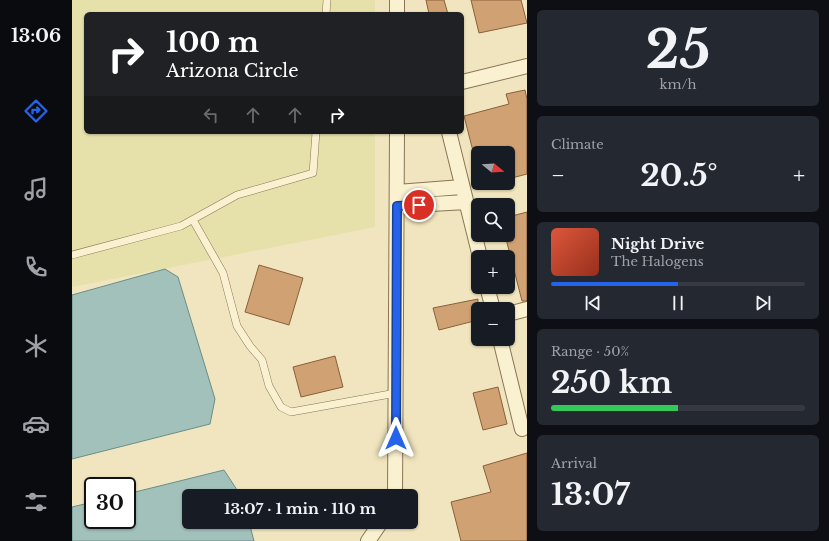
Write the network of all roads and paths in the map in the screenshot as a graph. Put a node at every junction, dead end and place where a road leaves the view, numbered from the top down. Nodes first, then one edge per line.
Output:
1 (327, 0) edge
2 (397, 0) edge
3 (326, 12) edge
4 (397, 12) edge
5 (527, 66) edge
6 (464, 82) edge
7 (316, 134) edge
8 (397, 134) edge
9 (449, 134) edge
10 (462, 187) junction
11 (397, 192) junction
12 (466, 202) junction
13 (397, 206) junction
14 (193, 220) junction
15 (478, 250) edge
16 (72, 255) edge
17 (527, 309) edge
18 (515, 312) edge
19 (502, 346) edge
20 (396, 393) junction
21 (522, 429) dead end
22 (395, 489) edge
23 (376, 529) edge
24 (368, 541) edge

1 - 3 lane
2 - 4 street
5 - 6 street
7 - 14 lane
8 - 11 street
9 - 10 street
10 - 11 street
10 - 12 street
11 - 13 street
12 - 13 street
12 - 15 street
13 - 20 street
14 - 16 lane
14 - 20 lane
17 - 18 street
19 - 21 street
20 - 22 street
23 - 24 street

